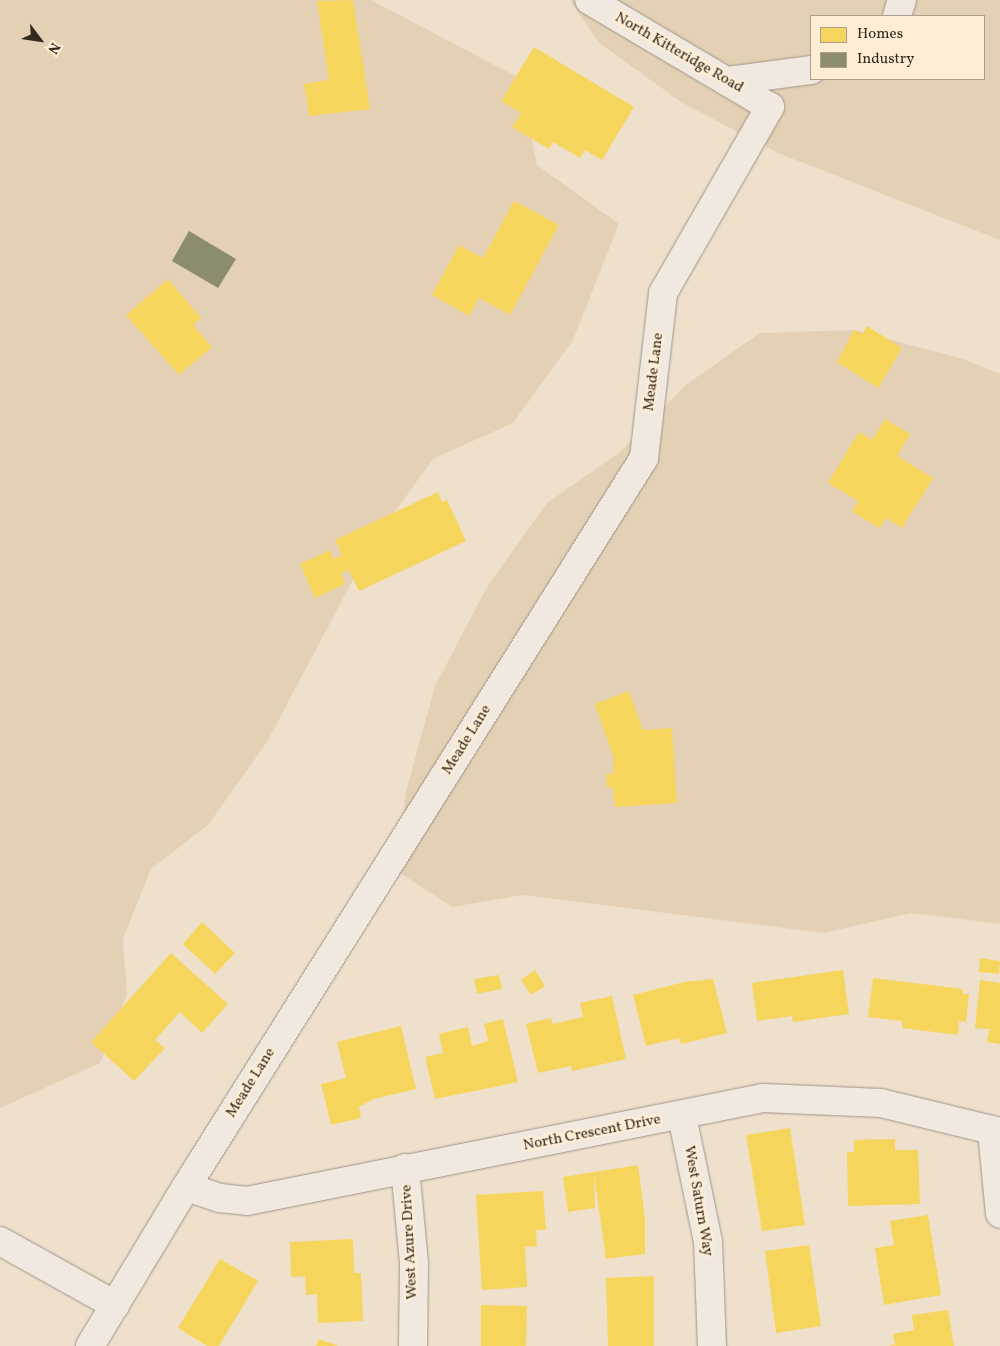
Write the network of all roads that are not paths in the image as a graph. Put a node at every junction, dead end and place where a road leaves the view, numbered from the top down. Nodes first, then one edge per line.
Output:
1 (589, 0) edge
2 (902, 0) edge
3 (897, 15) edge
4 (810, 70) edge
5 (726, 81) junction
6 (770, 107) joint
7 (682, 1116) junction
8 (996, 1132) edge
9 (405, 1168) junction
10 (186, 1187) junction
11 (1000, 1214) edge
12 (0, 1240) edge
13 (115, 1305) junction
14 (90, 1346) edge
15 (414, 1346) edge
16 (712, 1346) edge

1 - 5 street, North Kitteridge Road
2 - 3 street
4 - 5 street
5 - 6 street, North Kitteridge Road
6 - 10 street, Meade Lane
7 - 8 street, North Crescent Drive
7 - 9 street, North Crescent Drive
7 - 16 street, West Saturn Way
8 - 11 street
9 - 10 street, North Crescent Drive
9 - 15 street, West Azure Drive
10 - 13 street, Meade Lane
12 - 13 street
13 - 14 street, Meade Lane

